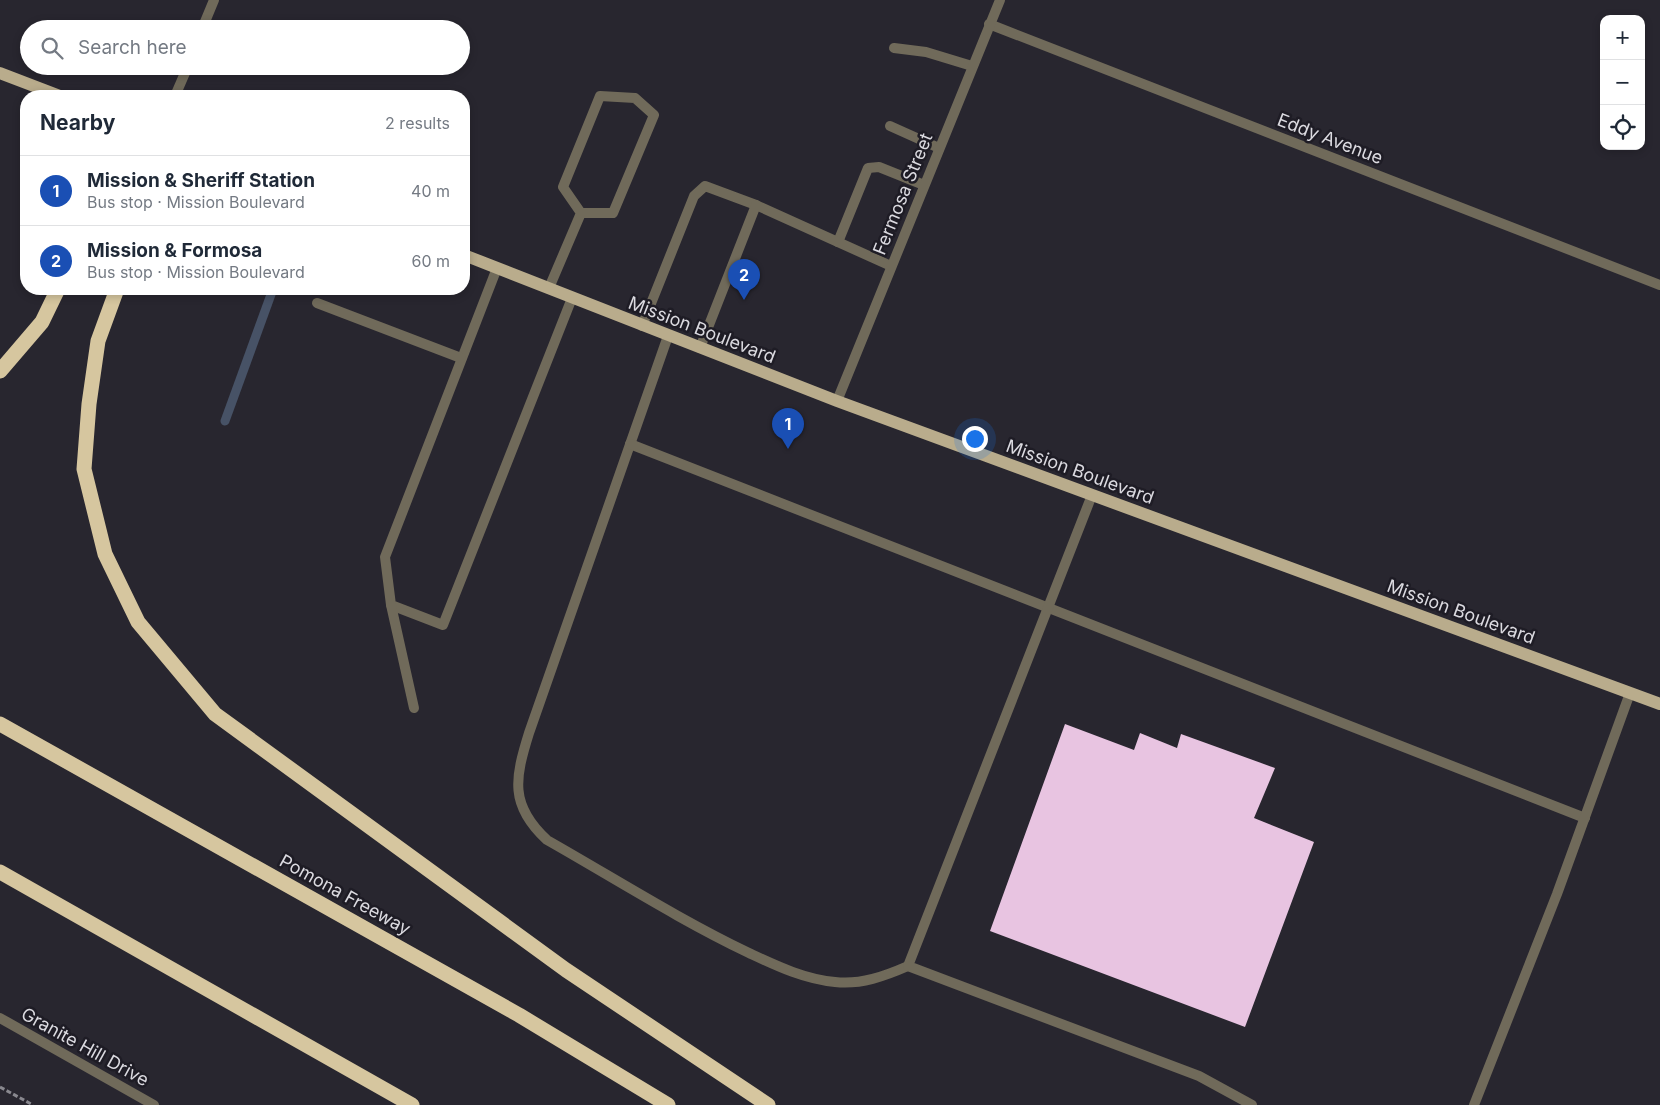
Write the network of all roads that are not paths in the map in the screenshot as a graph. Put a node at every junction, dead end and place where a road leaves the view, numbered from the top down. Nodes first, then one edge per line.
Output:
1 (214, 0) edge
2 (1000, 0) edge
3 (206, 20) edge
4 (989, 24) junction
5 (894, 48) dead end
6 (972, 66) junction
7 (0, 73) edge
8 (184, 75) edge
9 (44, 90) edge
10 (178, 90) edge
11 (890, 126) dead end
12 (939, 148) junction
13 (924, 185) junction
14 (756, 205) junction
15 (581, 213) junction
16 (838, 242) junction
17 (470, 257) edge
18 (891, 266) junction
19 (497, 268) junction
20 (1660, 285) edge
21 (549, 288) junction
22 (55, 295) edge
23 (115, 295) edge
24 (572, 298) junction
25 (317, 303) dead end
26 (642, 326) junction
27 (668, 336) junction
28 (700, 348) junction
29 (461, 358) junction
30 (0, 371) edge
31 (837, 401) junction
32 (630, 444) junction
33 (1092, 495) junction
34 (392, 605) junction
35 (1048, 608) junction
36 (1630, 693) junction
37 (1660, 704) edge
38 (414, 708) dead end
39 (0, 724) edge
40 (1585, 818) junction
41 (0, 872) edge
42 (908, 966) junction
43 (0, 1018) edge
44 (154, 1105) edge
45 (412, 1105) edge
46 (668, 1105) edge
47 (768, 1105) edge
48 (1252, 1105) edge
49 (1474, 1105) edge

1 - 3 street
2 - 4 street, Fermosa Street
4 - 6 street, Fermosa Street
4 - 20 street, Eddy Avenue
5 - 6 street
6 - 12 street, Fermosa Street
7 - 9 main road
8 - 10 street
11 - 12 street
12 - 13 street, Fermosa Street
13 - 16 street
13 - 18 street, Fermosa Street
14 - 16 street
14 - 26 street
14 - 28 street
15 - 15 street
15 - 21 street
16 - 18 street
17 - 19 main road, Mission Boulevard
18 - 31 street, Fermosa Street
19 - 21 main road, Mission Boulevard
19 - 29 street
21 - 24 main road, Mission Boulevard
22 - 30 highway
23 - 47 highway
24 - 26 main road, Mission Boulevard
24 - 34 street
25 - 29 street
26 - 27 main road, Mission Boulevard
27 - 28 main road, Mission Boulevard
27 - 32 street
28 - 31 main road, Mission Boulevard
29 - 34 street
31 - 33 main road, Mission Boulevard
32 - 35 street
32 - 42 street
33 - 35 street
33 - 36 main road, Mission Boulevard
34 - 38 street
35 - 40 street
35 - 42 street
36 - 37 main road, Mission Boulevard
36 - 40 street
39 - 46 highway, Pomona Freeway
40 - 49 street
41 - 45 highway
42 - 48 street
43 - 44 street, Granite Hill Drive

